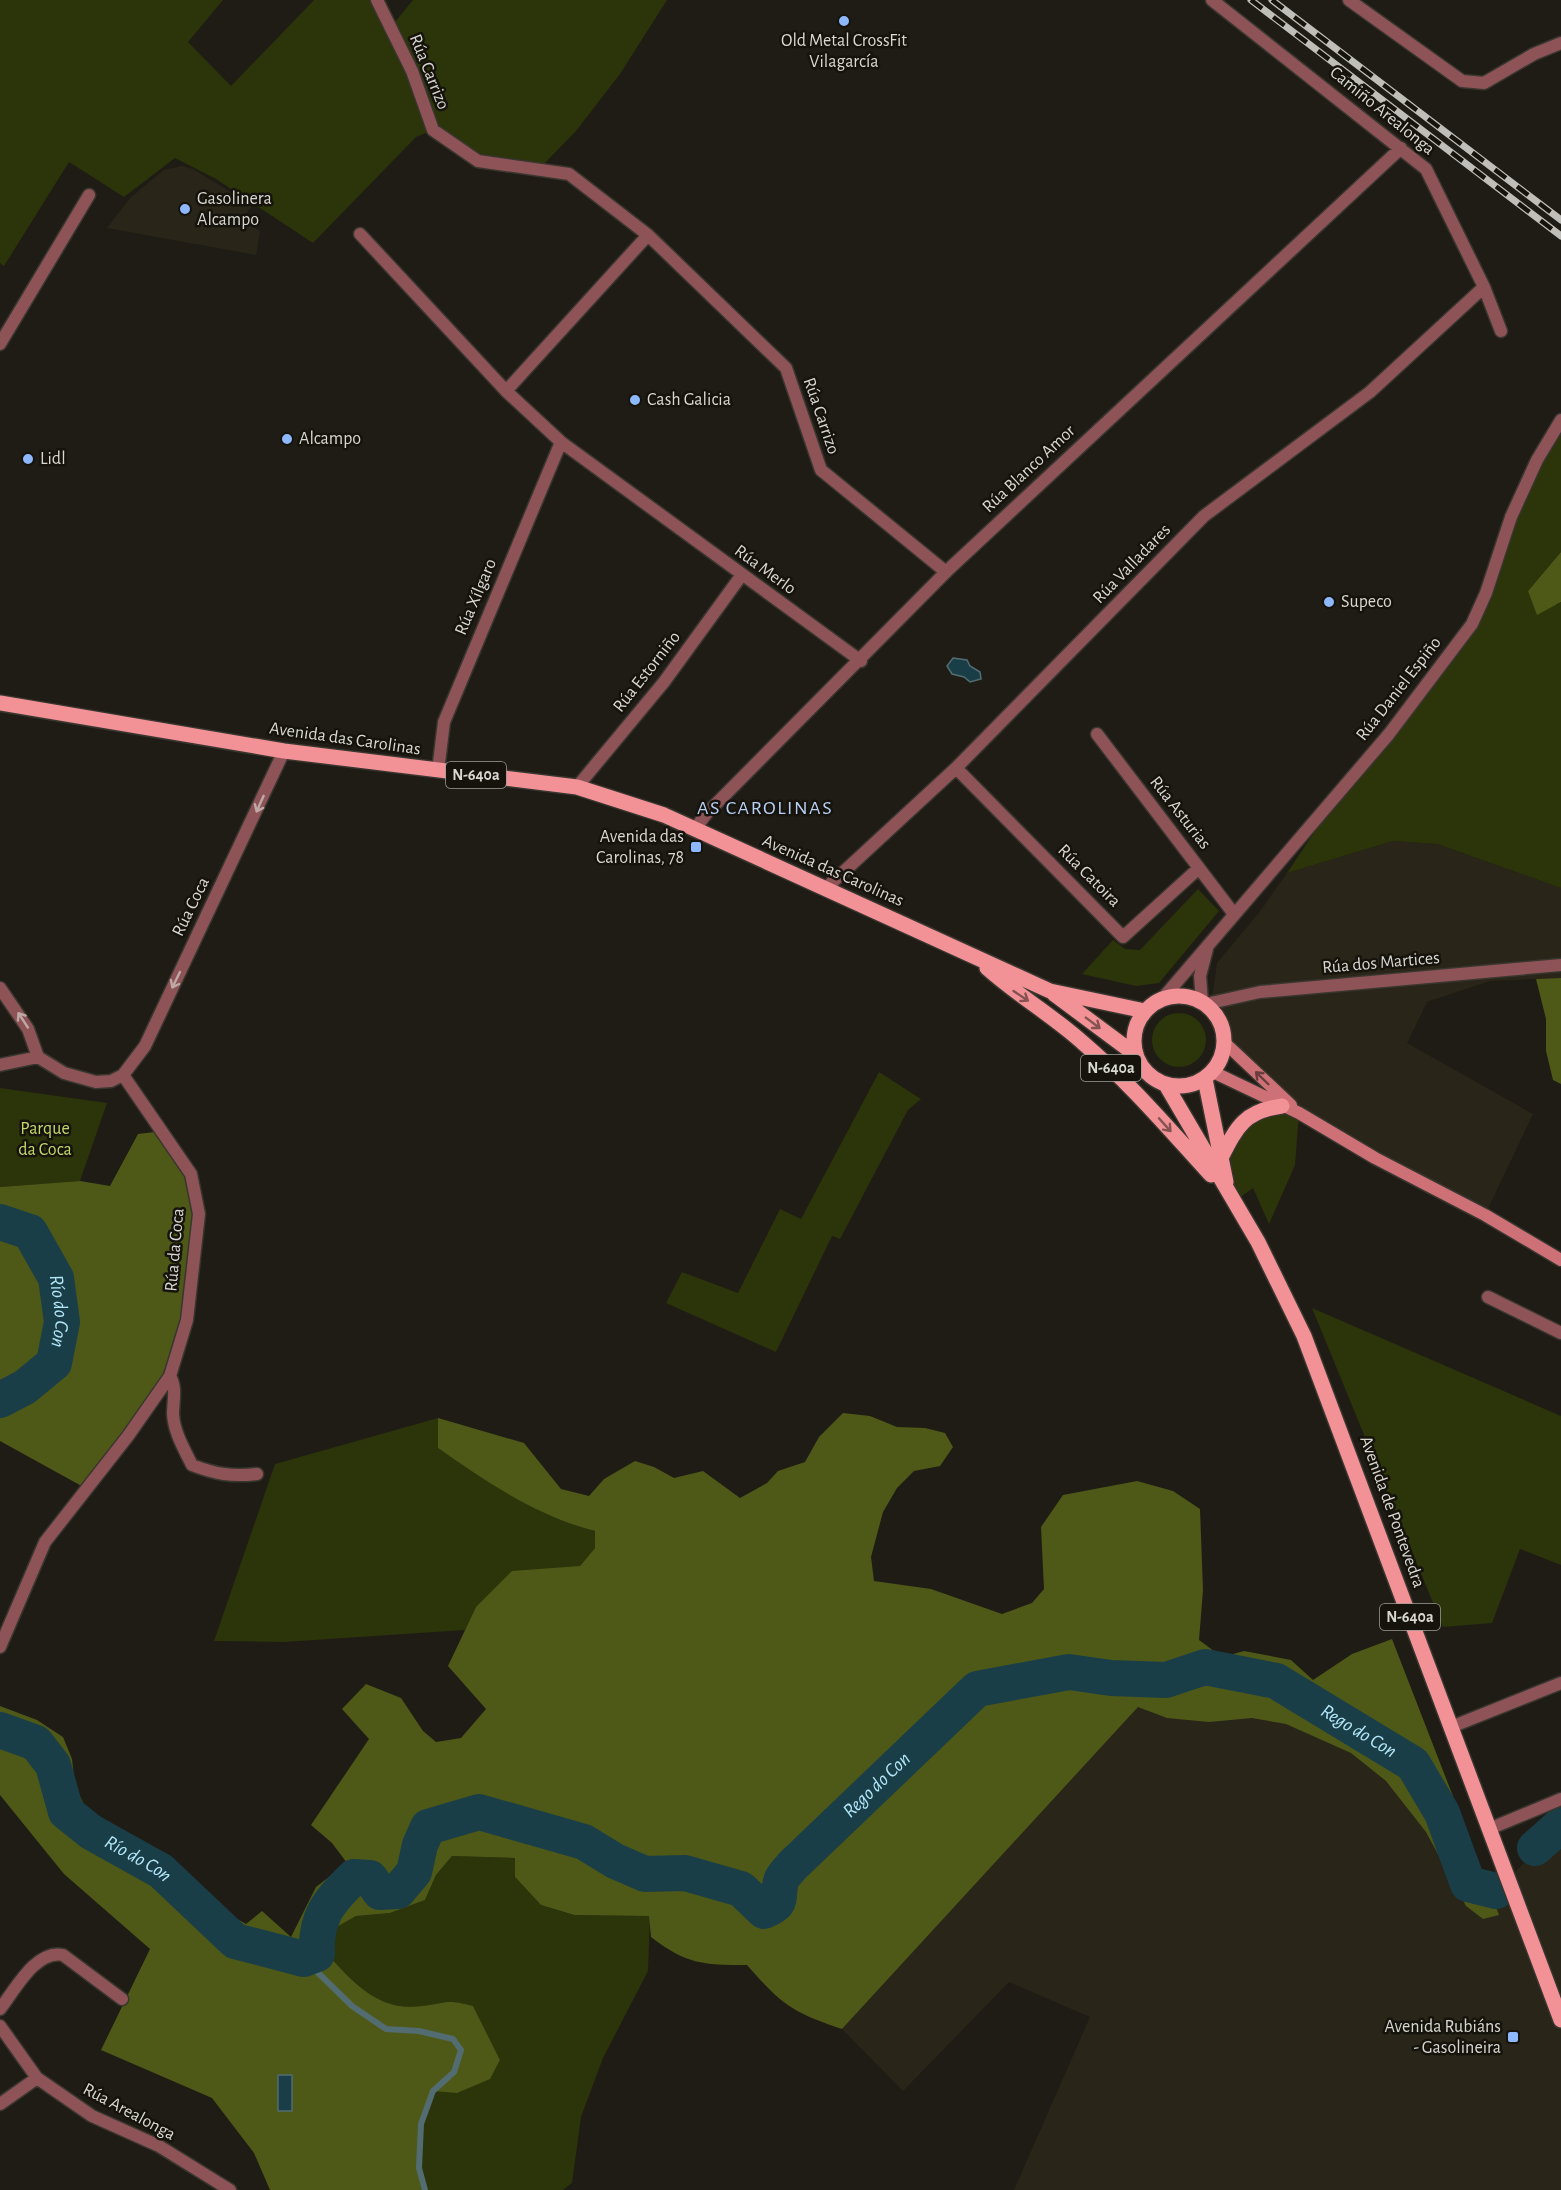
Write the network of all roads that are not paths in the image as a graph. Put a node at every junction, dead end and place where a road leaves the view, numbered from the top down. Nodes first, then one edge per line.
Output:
1 (377, 0) edge
2 (1212, 0) edge
3 (1349, 0) edge
4 (1561, 43) edge
5 (1401, 148) junction
6 (89, 195) dead end
7 (360, 234) dead end
8 (648, 235) junction
9 (1484, 287) junction
10 (1501, 331) dead end
11 (0, 344) edge
12 (506, 391) junction
13 (1561, 420) edge
14 (561, 442) junction
15 (946, 572) junction
16 (741, 576) junction
17 (861, 661) junction
18 (0, 703) edge
19 (1096, 734) dead end
20 (284, 751) junction
21 (956, 768) junction
22 (438, 771) junction
23 (577, 787) junction
24 (694, 830) junction
25 (1199, 868) junction
26 (825, 889) junction
27 (1234, 914) junction
28 (1208, 945) junction
29 (976, 958) junction
30 (1561, 965) edge
31 (0, 988) edge
32 (1050, 991) junction
33 (1163, 998) junction
34 (1204, 1003) junction
35 (1145, 1011) junction
36 (1225, 1043) junction
37 (1136, 1055) junction
38 (38, 1057) junction
39 (0, 1065) edge
40 (123, 1075) junction
41 (1209, 1076) junction
42 (1166, 1085) junction
43 (1282, 1106) junction
44 (1299, 1113) junction
45 (1221, 1158) junction
46 (1229, 1196) junction
47 (1561, 1260) edge
48 (1488, 1297) dead end
49 (1561, 1333) edge
50 (170, 1376) junction
51 (256, 1474) dead end
52 (0, 1647) edge
53 (1561, 1683) edge
54 (1451, 1727) junction
55 (1561, 1799) edge
56 (1489, 1828) junction
57 (122, 2000) dead end
58 (0, 2009) edge
59 (1561, 2020) edge
60 (0, 2026) edge
61 (37, 2078) junction
62 (0, 2104) edge
63 (230, 2190) edge

1 - 8 street, Rúa Carrizo
2 - 5 street, Camiño Arealonga
3 - 4 street
5 - 9 street, Camiño Arealonga
5 - 15 street, Rúa Blanco Amor
6 - 11 street
7 - 12 street
8 - 12 street
8 - 15 street, Rúa Carrizo
9 - 10 street
9 - 21 street, Rúa Valladares
12 - 14 street
13 - 27 street, Rúa Daniel Espiño
14 - 16 street, Rúa Merlo
14 - 22 street, Rúa Xílgaro
15 - 17 street, Rúa Blanco Amor
16 - 17 street, Rúa Merlo
16 - 23 street, Rúa Estorniño
17 - 24 street, Rúa Blanco Amor
18 - 20 main road, Avenida das Carolinas / N-640a
19 - 25 street, Rúa Asturias
20 - 22 main road, Avenida das Carolinas / N-640a
20 -> 40 street, Rúa Coca
21 - 25 street, Rúa Catoira
21 - 26 street, Rúa Valladares
22 - 23 main road, Avenida das Carolinas / N-640a
23 - 24 main road, Avenida das Carolinas / N-640a
24 - 26 main road, Avenida das Carolinas / N-640a
25 - 27 street, Rúa Asturias
26 - 29 main road, Avenida das Carolinas / N-640a
27 - 28 street, Rúa Daniel Espiño
28 - 33 street, Rúa Daniel Espiño
28 - 34 street, Rúa Daniel Espiño
29 - 32 main road, N-640a
29 -> 46 main road, N-640a
30 - 34 street, Rúa dos Martices
38 -> 31 street
32 - 35 main road, N-640a
32 -> 37 main road, N-640a
33 - 34 main road
33 - 35 main road
34 - 36 main road
35 - 37 main road, N-640a
36 - 41 main road
44 -> 36 main road
37 - 42 main road, N-640a
38 - 39 street
38 - 40 street
40 - 50 street, Rúa da Coca
41 - 42 main road, N-640a
41 - 43 main road
41 - 45 main road, N-640a
42 - 46 main road, N-640a
43 - 44 main road
43 - 45 main road
44 - 47 main road
45 - 46 main road, N-640a
46 - 54 main road, Avenida de Pontevedra / N-640a
48 - 49 street
50 - 51 street, Rúa da Coca
50 - 52 street, Rúa da Coca
53 - 54 street
54 - 56 main road, Avenida de Pontevedra / N-640a
55 - 56 street
56 - 59 main road, Avenida de Pontevedra / N-640a
57 - 58 street
60 - 61 street, Rúa Arealonga
61 - 62 street
61 - 63 street, Rúa Arealonga

